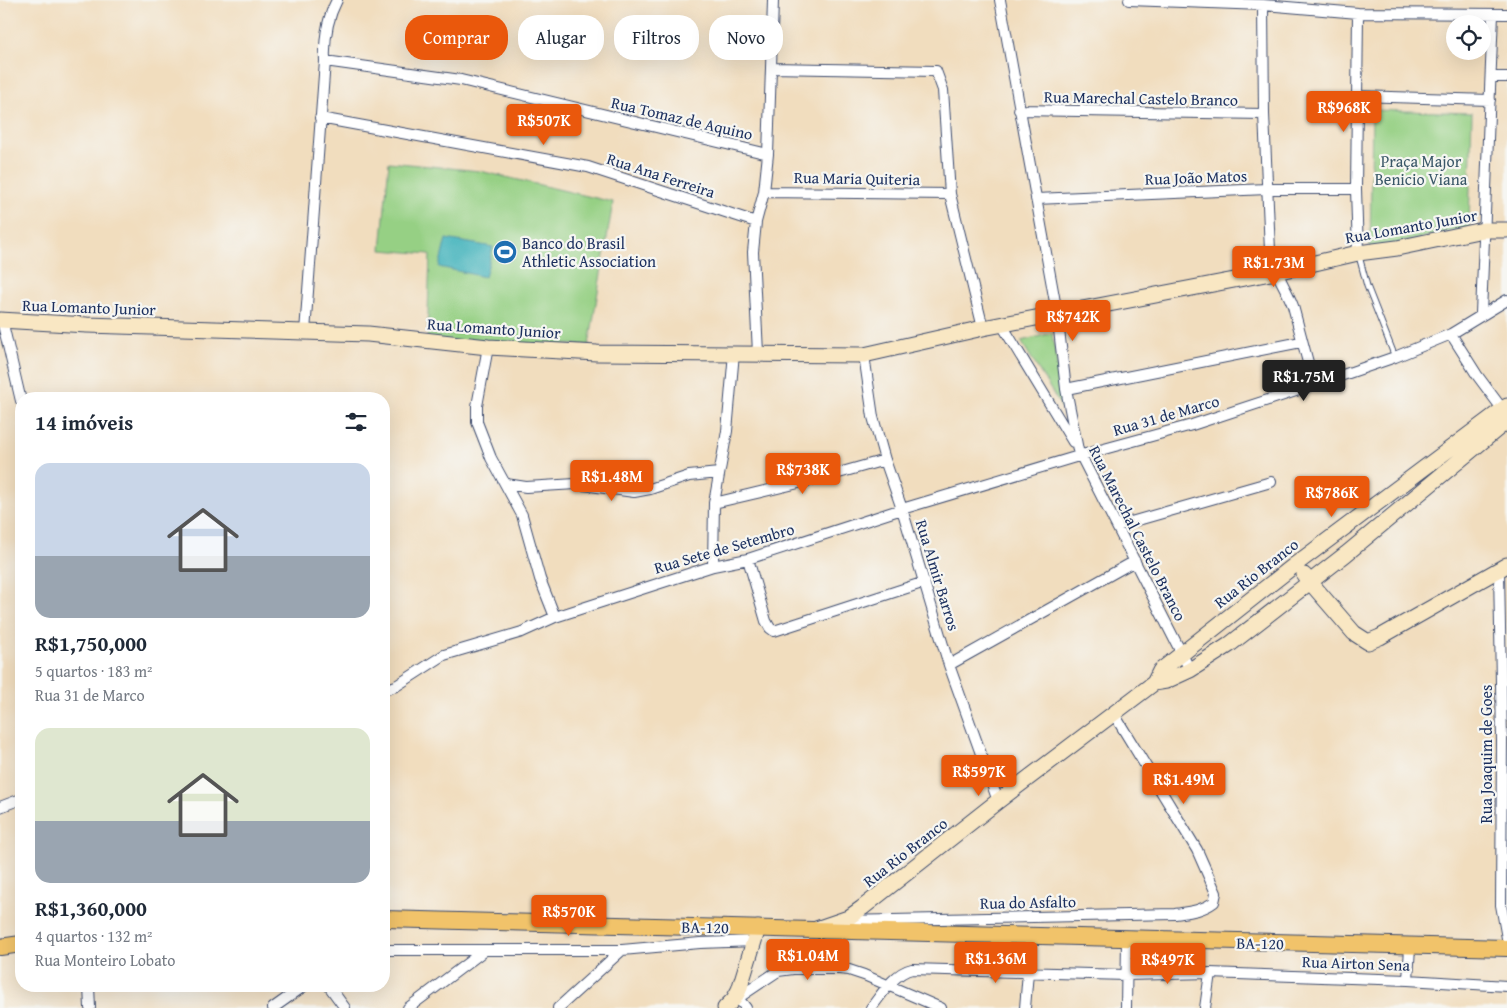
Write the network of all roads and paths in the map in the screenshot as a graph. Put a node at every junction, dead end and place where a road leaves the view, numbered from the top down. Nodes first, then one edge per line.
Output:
1 (337, 0) edge
2 (773, 0) edge
3 (1000, 0) edge
4 (1129, 0) edge
5 (1263, 5) junction
6 (1358, 13) junction
7 (1493, 14) junction
8 (1507, 14) edge
9 (325, 61) junction
10 (771, 68) junction
11 (1491, 77) junction
12 (1507, 77) edge
13 (1357, 96) junction
14 (1490, 100) junction
15 (1019, 110) junction
16 (1264, 114) junction
17 (320, 118) junction
18 (768, 154) junction
19 (1356, 189) junction
20 (1267, 190) junction
21 (764, 192) junction
22 (950, 194) junction
23 (1036, 199) junction
24 (756, 222) junction
25 (1484, 230) junction
26 (1507, 230) edge
27 (1358, 253) junction
28 (1276, 272) junction
29 (1507, 300) edge
30 (1057, 313) junction
31 (1481, 314) junction
32 (1, 320) edge
33 (1002, 325) junction
34 (983, 328) junction
35 (305, 332) junction
36 (1451, 334) junction
37 (1301, 342) junction
38 (488, 347) junction
39 (734, 352) junction
40 (758, 354) junction
41 (864, 355) junction
42 (1395, 357) junction
43 (1314, 385) junction
44 (1066, 389) junction
45 (19, 392) edge
46 (1506, 413) edge
47 (1080, 452) junction
48 (885, 460) junction
49 (719, 474) junction
50 (1271, 482) dead end
51 (506, 484) junction
52 (714, 503) junction
53 (902, 509) junction
54 (1117, 526) junction
55 (748, 559) junction
56 (1135, 561) junction
57 (1296, 564) junction
58 (713, 566) junction
59 (1503, 568) edge
60 (924, 582) junction
61 (1310, 582) junction
62 (555, 616) junction
63 (1181, 653) junction
64 (949, 665) junction
65 (1190, 670) junction
66 (1154, 683) junction
67 (390, 688) edge
68 (1114, 714) junction
69 (1505, 741) edge
70 (15, 801) edge
71 (998, 801) junction
72 (0, 807) edge
73 (390, 920) edge
74 (840, 921) junction
75 (815, 930) junction
76 (757, 935) junction
77 (1507, 938) edge
78 (1127, 940) junction
79 (15, 945) edge
80 (0, 947) edge
81 (1410, 947) junction
82 (1507, 948) edge
83 (390, 950) edge
84 (485, 950) junction
85 (622, 950) junction
86 (1028, 972) junction
87 (1210, 973) junction
88 (1126, 974) junction
89 (1408, 980) junction
90 (889, 986) junction
91 (1507, 986) edge
92 (89, 992) edge
93 (296, 992) edge
94 (333, 992) edge
95 (735, 1004) edge
96 (90, 1008) edge
97 (273, 1008) edge
98 (345, 1008) edge
99 (408, 1008) edge
100 (558, 1008) edge
101 (871, 1008) edge
102 (941, 1008) edge
103 (1025, 1008) edge
104 (1126, 1008) edge
105 (1206, 1008) edge

1 - 9 street
2 - 10 street
3 - 15 street, Rua Marechal Castelo Branco
4 - 5 street
5 - 6 street
5 - 16 street
6 - 7 street
6 - 13 street
7 - 8 street
7 - 11 street
9 - 17 street
9 - 18 street, Rua Tomaz de Aquino
10 - 18 street
10 - 22 street
11 - 12 street
11 - 14 street
13 - 14 street
13 - 19 street
14 - 25 street
15 - 16 street, Rua Marechal Castelo Branco
15 - 23 street, Rua Marechal Castelo Branco
16 - 20 street
17 - 24 street, Rua Ana Ferreira
17 - 35 street
18 - 21 street
19 - 20 street, Rua João Matos
19 - 27 street
20 - 23 street, Rua João Matos
20 - 28 street
21 - 22 street, Rua Maria Quiteria
21 - 24 street
22 - 34 street
23 - 30 street, Rua Marechal Castelo Branco
24 - 40 street
25 - 26 street, Rua Lomanto Junior
25 - 27 street, Rua Lomanto Junior
25 - 31 street
27 - 28 street, Rua Lomanto Junior
27 - 42 lane
28 - 30 street, Rua Lomanto Junior
28 - 37 street
29 - 31 street, Rua 31 de Marco
30 - 33 street, Rua Lomanto Junior
30 - 44 street, Rua Marechal Castelo Branco
31 - 36 street, Rua 31 de Marco
32 - 35 street, Rua Lomanto Junior
32 - 45 street
33 - 34 street, Rua Lomanto Junior
33 - 47 street
34 - 41 street, Rua Lomanto Junior
35 - 38 street, Rua Lomanto Junior
36 - 42 street, Rua 31 de Marco
36 - 46 street
37 - 43 street
37 - 44 street
38 - 39 street, Rua Lomanto Junior
38 - 51 street
39 - 40 street, Rua Lomanto Junior
39 - 49 street
40 - 41 street, Rua Lomanto Junior
41 - 48 street, Rua Almir Barros
42 - 43 street, Rua 31 de Marco
43 - 47 street, Rua 31 de Marco
44 - 47 street, Rua Marechal Castelo Branco
46 - 57 street, Rua Rio Branco
46 - 61 street, Rua Rio Branco
47 - 53 street, Rua Sete de Setembro
47 - 54 street, Rua Marechal Castelo Branco
48 - 52 street
48 - 53 street, Rua Almir Barros
49 - 51 street
49 - 52 street
50 - 54 street
51 - 62 street
52 - 58 street
53 - 55 street, Rua Sete de Setembro
53 - 60 street, Rua Almir Barros
54 - 56 street, Rua Marechal Castelo Branco
55 - 58 street, Rua Sete de Setembro
55 - 60 street
56 - 63 street, Rua Marechal Castelo Branco
56 - 64 street
57 - 61 street
57 - 63 street, Rua Rio Branco
58 - 62 street, Rua Sete de Setembro
59 - 61 street
59 - 69 street, Rua Joaquim de Goes
60 - 64 street, Rua Almir Barros
61 - 65 street, Rua Rio Branco
62 - 67 street, Rua Sete de Setembro
63 - 65 street, Rua Marechal Castelo Branco
63 - 66 street, Rua Rio Branco
64 - 71 street, Rua Almir Barros
65 - 66 street, Rua Rio Branco
66 - 68 street, Rua Rio Branco
68 - 71 street, Rua Rio Branco
68 - 74 street, Rua do Asfalto
69 - 77 street, Rua Joaquim de Goes
70 - 72 street
71 - 74 street, Rua Rio Branco
73 - 76 main road, BA-120 / BA-120
74 - 75 street, Rua Rio Branco
75 - 76 main road, BA-120 / BA-120
75 - 78 main road, BA-120 / BA-120
76 - 85 street
76 - 95 street
78 - 81 main road, BA-120 / BA-120
78 - 88 street
79 - 80 main road
81 - 82 main road, BA-120 / BA-120
81 - 89 street
83 - 84 street
84 - 85 street
84 - 99 street
85 - 100 street
86 - 88 street, Rua Airton Sena
86 - 90 street, Rua Airton Sena
86 - 103 street
87 - 88 street, Rua Airton Sena
87 - 89 street, Rua Airton Sena
87 - 105 street
88 - 104 street
89 - 91 street, Rua Airton Sena
90 - 95 street
90 - 101 street, Rua Airton Sena
90 - 102 street
92 - 96 street
93 - 97 street
94 - 98 street

